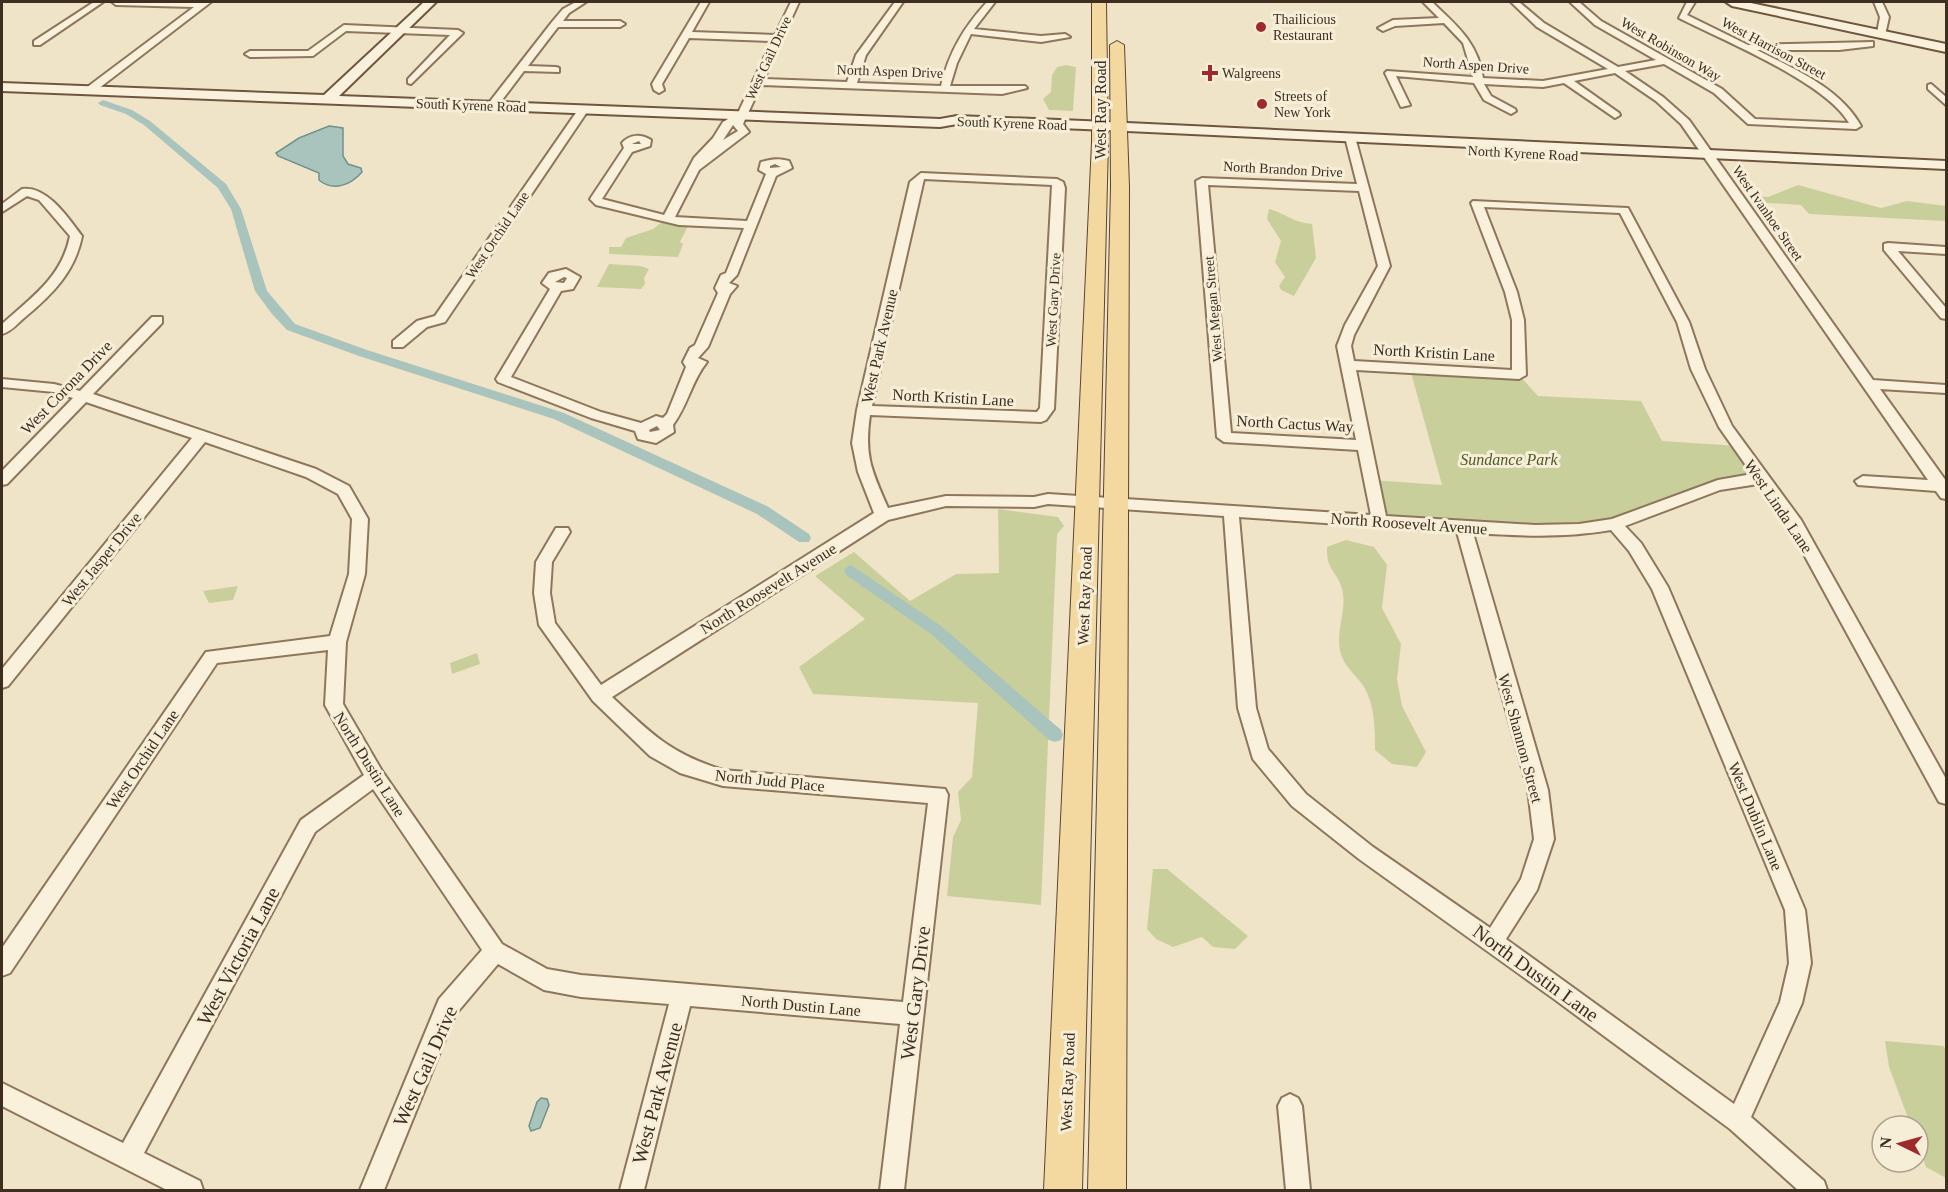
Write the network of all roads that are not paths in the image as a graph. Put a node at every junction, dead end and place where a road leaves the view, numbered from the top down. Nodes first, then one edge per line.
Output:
1 (99, 2) edge
2 (116, 2) edge
3 (430, 2) edge
4 (582, 2) edge
5 (705, 2) edge
6 (795, 2) edge
7 (899, 2) edge
8 (991, 2) edge
9 (1099, 2) edge
10 (1427, 2) edge
11 (1515, 2) edge
12 (1574, 2) edge
13 (1691, 2) edge
14 (1732, 2) edge
15 (1878, 2) edge
16 (204, 3) edge
17 (1445, 20) junction
18 (555, 24) junction
19 (620, 24) dead end
20 (1116, 28) dead end
21 (1383, 28) dead end
22 (400, 31) junction
23 (967, 31) junction
24 (1882, 33) junction
25 (685, 35) junction
26 (778, 38) junction
27 (1065, 38) dead end
28 (37, 43) dead end
29 (1870, 44) dead end
30 (1744, 48) junction
31 (1947, 48) edge
32 (250, 54) dead end
33 (1666, 61) junction
34 (521, 69) junction
35 (556, 70) dead end
36 (1616, 71) junction
37 (411, 81) dead end
38 (1477, 81) junction
39 (1569, 81) junction
40 (757, 82) junction
41 (851, 85) junction
42 (2, 87) edge
43 (945, 88) junction
44 (1022, 88) dead end
45 (1947, 88) edge
46 (90, 90) junction
47 (659, 90) dead end
48 (332, 99) junction
49 (1947, 102) edge
50 (1405, 105) dead end
51 (492, 106) junction
52 (584, 109) junction
53 (1511, 111) dead end
54 (742, 115) junction
55 (1615, 115) dead end
56 (1752, 122) joint
57 (1110, 130) junction
58 (1351, 141) junction
59 (629, 148) dead end
60 (1711, 158) junction
61 (1947, 165) edge
62 (696, 167) junction
63 (772, 173) dead end
64 (1947, 173) edge
65 (921, 176) joint
66 (1202, 181) joint
67 (1364, 188) junction
68 (2, 209) edge
69 (669, 219) junction
70 (750, 225) junction
71 (1947, 250) edge
72 (557, 288) dead end
73 (1947, 315) edge
74 (157, 320) dead end
75 (2, 330) edge
76 (398, 344) dead end
77 (1347, 365) junction
78 (1519, 375) joint
79 (2, 383) edge
80 (1868, 384) junction
81 (1947, 389) edge
82 (83, 396) junction
83 (864, 410) junction
84 (1041, 417) joint
85 (201, 437) junction
86 (1224, 437) joint
87 (1364, 445) junction
88 (1762, 478) junction
89 (2, 480) edge
90 (1863, 481) dead end
91 (1944, 488) edge
92 (1102, 503) junction
93 (1231, 512) junction
94 (884, 515) junction
95 (1380, 522) junction
96 (1614, 524) junction
97 (1464, 527) junction
98 (562, 532) dead end
99 (337, 642) junction
100 (2, 681) edge
101 (599, 696) junction
102 (375, 777) junction
103 (939, 795) joint
104 (1947, 796) edge
105 (1493, 941) junction
106 (495, 951) junction
107 (2, 966) edge
108 (682, 996) junction
109 (913, 1014) junction
110 (2, 1094) edge
111 (1290, 1106) dead end
112 (1738, 1121) junction
113 (128, 1158) junction
114 (191, 1191) edge
115 (372, 1191) edge
116 (632, 1191) edge
117 (892, 1191) edge
118 (1063, 1191) edge
119 (1107, 1191) edge
120 (1298, 1191) edge
121 (1815, 1191) edge

1 - 28 street
2 - 16 street
3 - 22 main road
4 - 18 street
5 - 25 street
6 - 26 street, West Gail Drive
7 - 41 street
8 - 23 street
9 - 57 main road, West Ray Road
10 - 17 street
11 - 36 street, West Ivanhoe Street
12 - 33 street, West Robinson Way
13 - 30 street, West Harrison Street
14 - 24 main road
15 - 24 street
16 - 46 street
17 - 21 street
17 - 38 street
18 - 19 street
18 - 34 street
20 - 57 main road, West Ray Road
22 - 32 street
22 - 37 street
22 - 48 main road
23 - 27 street
23 - 43 street
24 - 31 main road
25 - 26 street
25 - 47 street
26 - 40 street, West Gail Drive
29 - 30 street
30 - 56 street, West Harrison Street
33 - 36 street, North Aspen Drive
33 - 56 street, West Robinson Way
34 - 35 street
34 - 51 street
36 - 39 street, North Aspen Drive
36 - 60 street, West Ivanhoe Street
38 - 39 street, North Aspen Drive
38 - 50 street, North Aspen Drive
38 - 53 street
39 - 55 street
40 - 41 street, North Aspen Drive
40 - 54 street, West Gail Drive
41 - 43 street, North Aspen Drive
42 - 46 main road, South Kyrene Road
43 - 44 street, North Aspen Drive
45 - 49 street
46 - 48 main road, South Kyrene Road
48 - 51 main road, South Kyrene Road
51 - 52 main road, South Kyrene Road
52 - 54 main road, South Kyrene Road
52 - 76 street, West Orchid Lane
54 - 57 main road, South Kyrene Road
54 - 62 street, West Gail Drive
54 - 62 street, West Gail Drive
57 - 58 main road, North Kyrene Road
57 - 92 main road, West Ray Road
58 - 60 main road, North Kyrene Road
58 - 67 street
59 - 69 street
60 - 61 main road, North Kyrene Road
60 - 64 main road, North Kyrene Road
60 - 80 street, West Ivanhoe Street
62 - 69 street, West Gail Drive
63 - 70 street
65 - 83 street, West Park Avenue
65 - 84 street, West Gary Drive
66 - 67 street, North Brandon Drive
66 - 86 street, West Megan Street
67 - 77 street
68 - 75 street
69 - 70 street
70 - 72 street
71 - 73 street
74 - 82 street, West Corona Drive
77 - 78 street, North Kristin Lane
77 - 87 street
78 - 88 street, West Linda Lane
79 - 82 street, North Dustin Lane
80 - 81 street
80 - 91 street, West Ivanhoe Street
82 - 85 street, North Dustin Lane
82 - 89 street, West Corona Drive
83 - 84 street, North Kristin Lane
83 - 94 street, West Park Avenue
85 - 99 street, North Dustin Lane
85 - 100 street, West Jasper Drive
86 - 87 street, North Cactus Way
87 - 95 street
88 - 96 street, North Roosevelt Avenue
88 - 104 street, West Linda Lane
90 - 91 street
92 - 93 street, North Roosevelt Avenue
92 - 94 street, North Roosevelt Avenue
92 - 118 main road, West Ray Road
92 - 119 main road, West Ray Road
93 - 95 street, North Roosevelt Avenue
93 - 105 street, North Dustin Lane
94 - 101 street, North Roosevelt Avenue
95 - 97 street, North Roosevelt Avenue
96 - 97 street, North Roosevelt Avenue
96 - 112 street, West Dublin Lane
97 - 105 street, West Shannon Street
98 - 101 street, North Judd Place
99 - 102 street, North Dustin Lane
99 - 107 street, West Orchid Lane
101 - 103 street, North Judd Place
102 - 106 street, North Dustin Lane
102 - 113 street, West Victoria Lane
103 - 109 street, West Gary Drive
105 - 112 street, North Dustin Lane
106 - 108 street, North Dustin Lane
106 - 115 street, West Gail Drive
108 - 109 street, North Dustin Lane
108 - 116 street, West Park Avenue
109 - 117 street, West Gary Drive
110 - 113 street
111 - 120 street
112 - 121 street, North Dustin Lane
113 - 114 street

